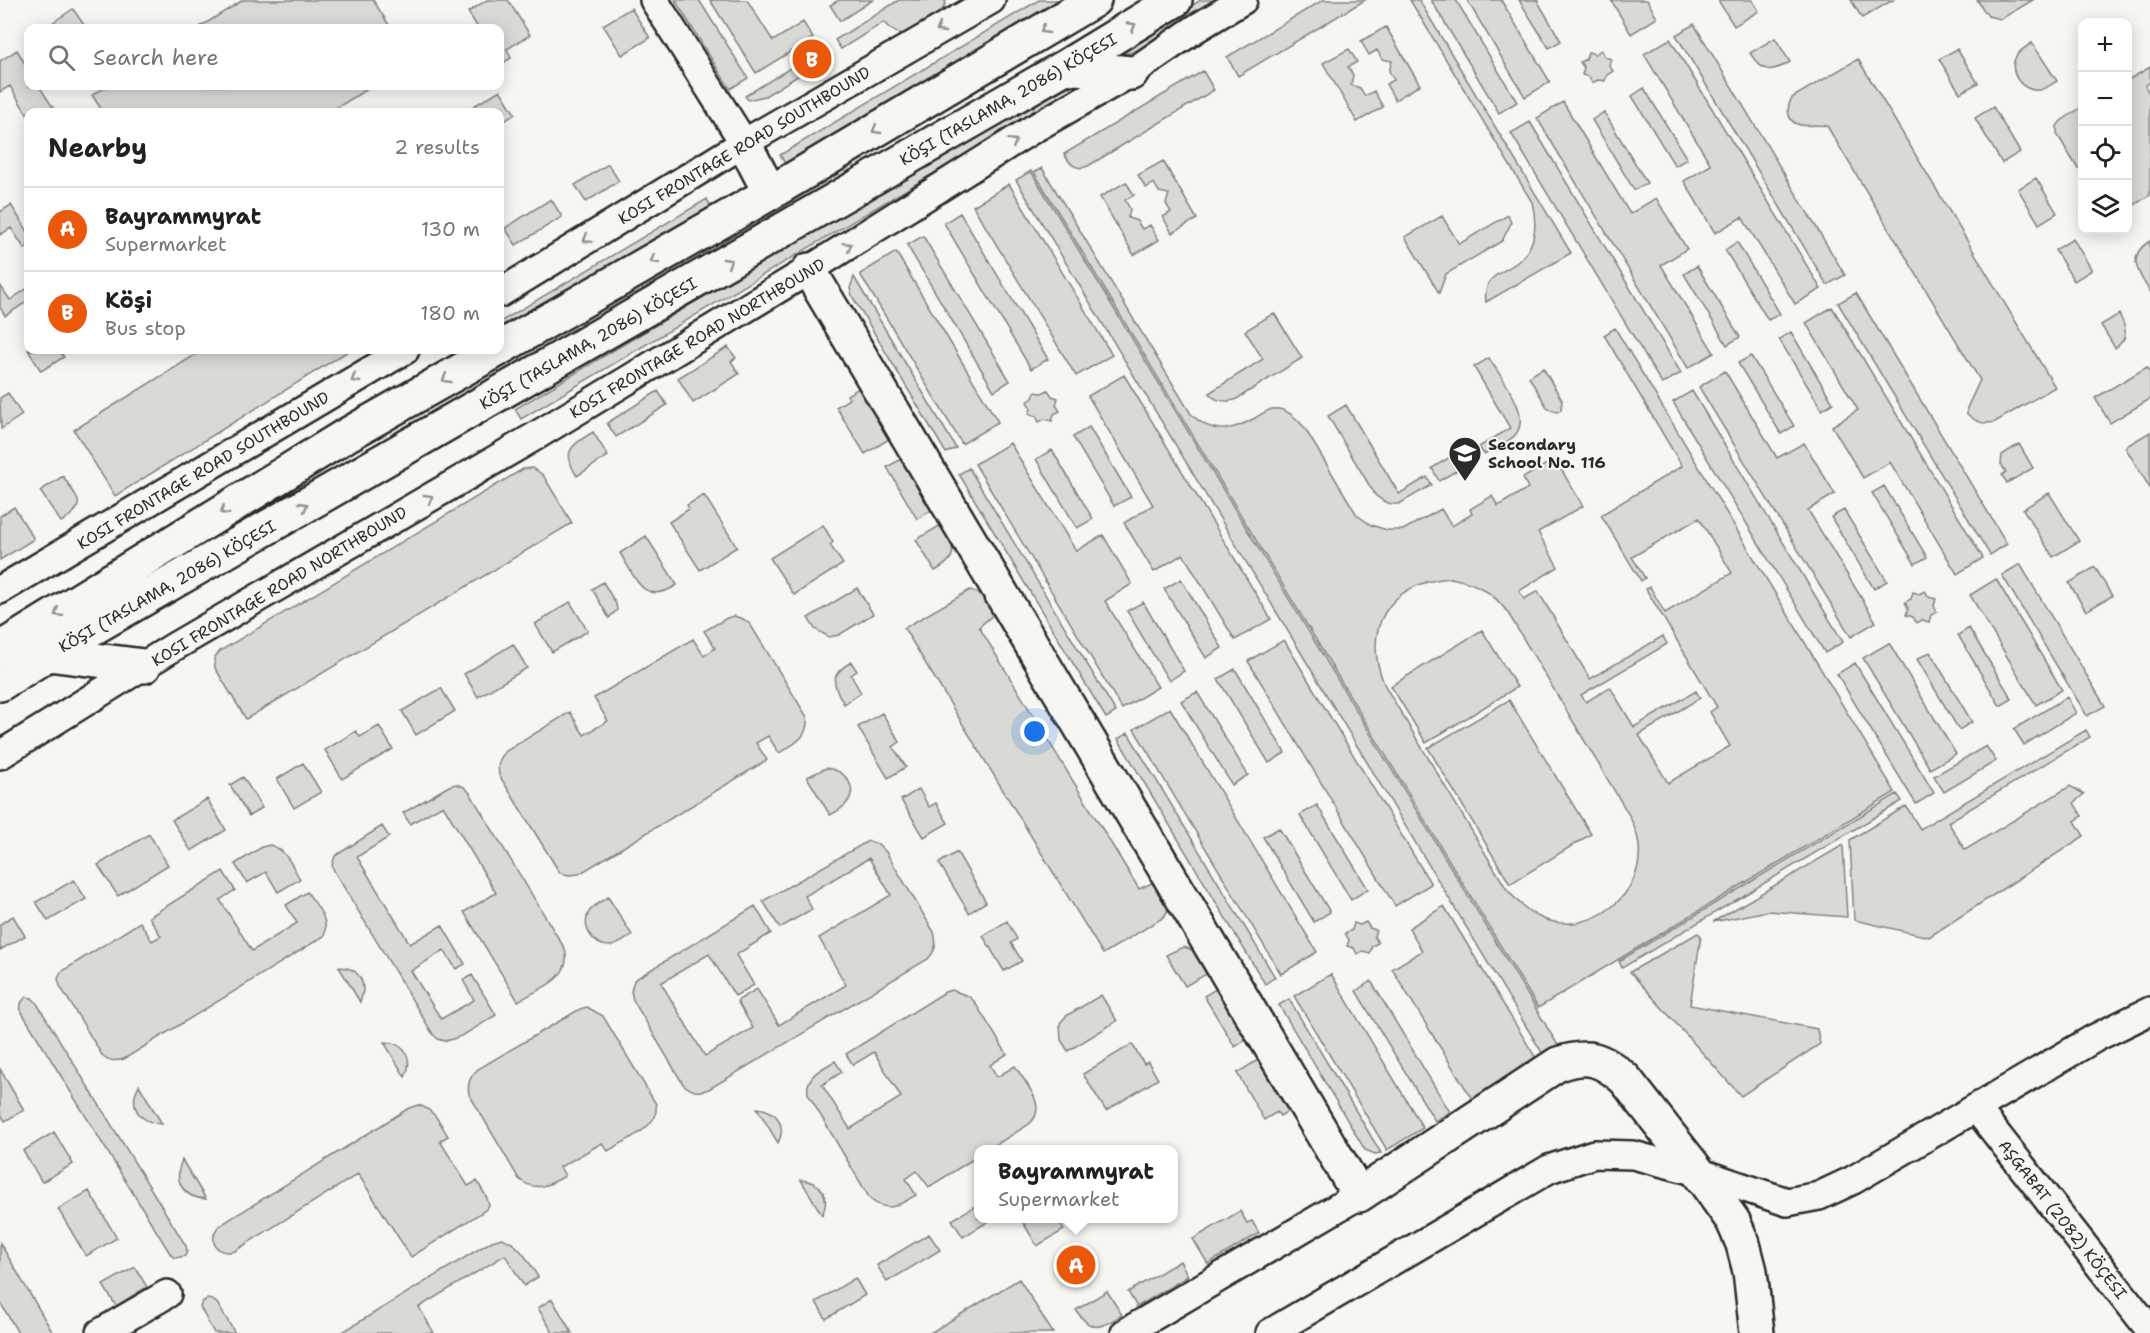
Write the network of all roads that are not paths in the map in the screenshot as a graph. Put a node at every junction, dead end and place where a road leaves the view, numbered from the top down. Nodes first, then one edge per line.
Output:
1 (654, 0) edge
2 (991, 0) edge
3 (1094, 0) edge
4 (1175, 0) edge
5 (1243, 0) edge
6 (1065, 67) junction
7 (1131, 73) junction
8 (744, 142) junction
9 (770, 193) junction
10 (809, 270) junction
11 (504, 291) edge
12 (504, 346) edge
13 (398, 354) edge
14 (489, 354) edge
15 (0, 590) edge
16 (0, 649) edge
17 (48, 654) junction
18 (144, 666) junction
19 (0, 684) edge
20 (0, 755) edge
21 (2150, 1011) edge
22 (1976, 1108) junction
23 (1698, 1172) junction
24 (1359, 1195) junction
25 (167, 1294) dead end
26 (2150, 1330) edge
27 (100, 1333) edge
28 (1125, 1333) edge
29 (1270, 1333) edge
30 (1757, 1333) edge

1 - 8 street
2 -> 8 street, KOSI FRONTAGE ROAD SOUTHBOUND
3 -> 9 main road, KÖŞI (TASLAMA, 2086) KÖÇESI
6 -> 4 main road, KÖŞI (TASLAMA, 2086) KÖÇESI
5 - 7 street, KOSI FRONTAGE ROAD NORTHBOUND
6 - 7 main road
17 -> 6 main road, KÖŞI (TASLAMA, 2086) KÖÇESI
10 -> 7 street, KOSI FRONTAGE ROAD NORTHBOUND
8 - 9 main road
8 -> 11 street, KOSI FRONTAGE ROAD SOUTHBOUND
9 -> 12 main road, KÖŞI (TASLAMA, 2086) KÖÇESI
18 -> 10 street, KOSI FRONTAGE ROAD NORTHBOUND
10 - 24 main road
13 -> 15 street, KOSI FRONTAGE ROAD SOUTHBOUND
14 -> 16 main road, KÖŞI (TASLAMA, 2086) KÖÇESI
17 - 18 main road
17 - 19 main road, KÖŞI (TASLAMA, 2086) KÖÇESI
18 - 20 street, KOSI FRONTAGE ROAD NORTHBOUND
21 - 22 street
22 - 23 street
22 - 26 street, AŞGABAT (2082) KÖÇESI
23 - 24 main road
23 - 29 street
23 - 30 main road
24 - 28 street
25 - 27 street

